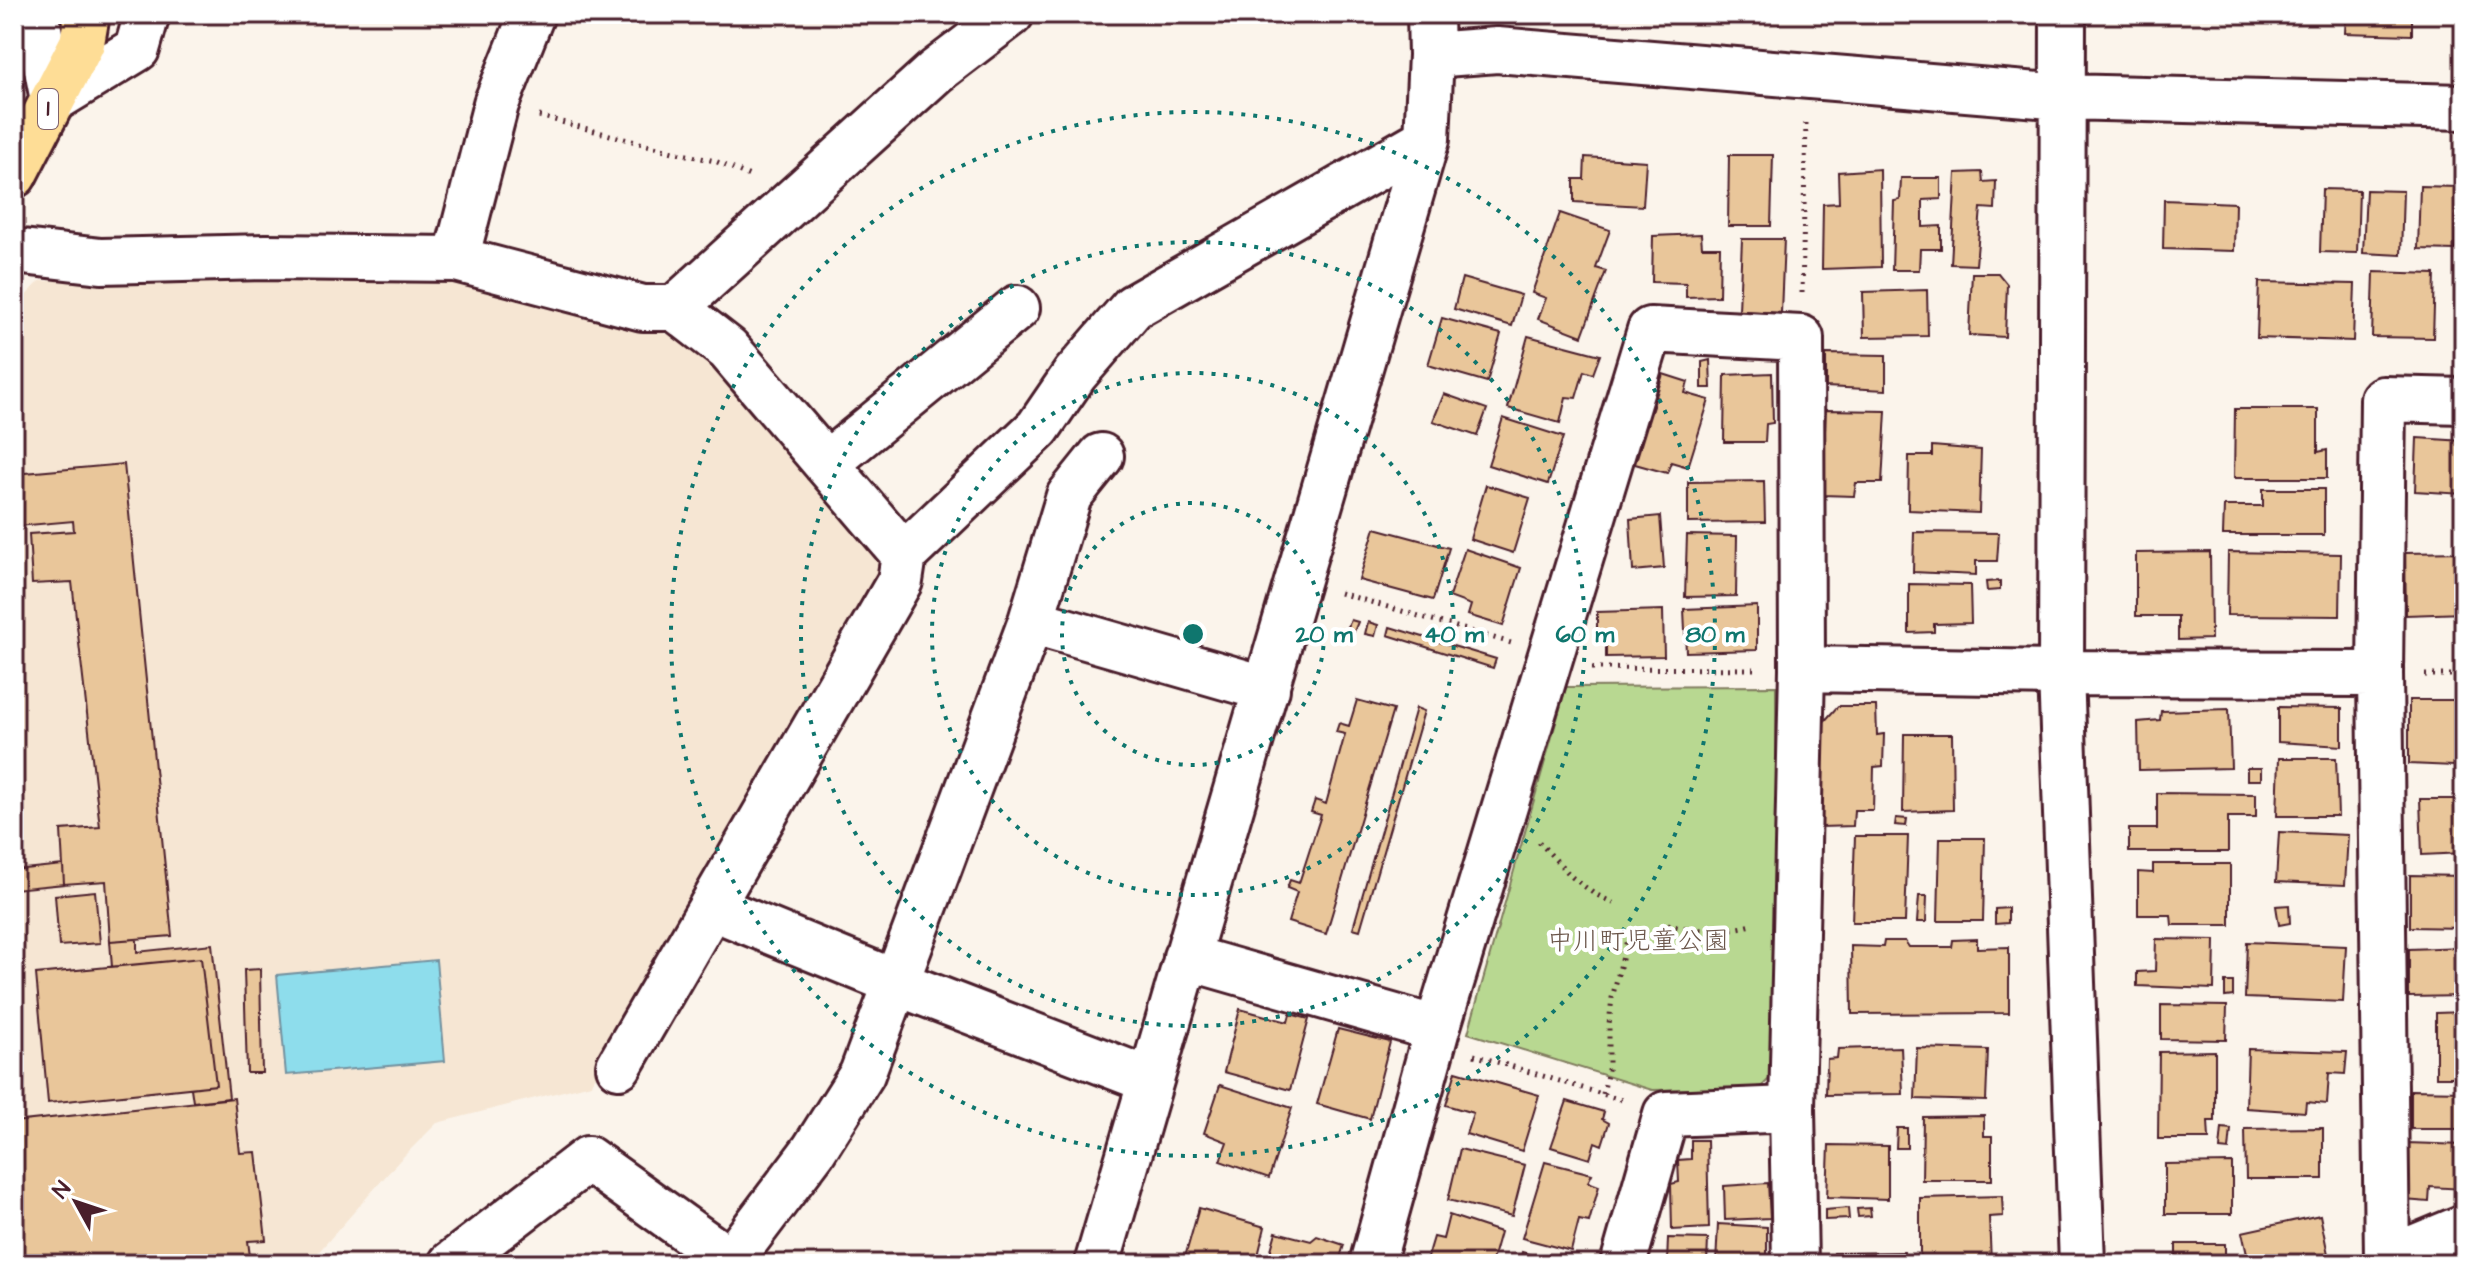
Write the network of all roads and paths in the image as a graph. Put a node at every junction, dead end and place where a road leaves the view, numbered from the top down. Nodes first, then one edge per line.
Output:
1 (36, 14) edge
2 (147, 14) edge
3 (532, 14) edge
4 (1011, 14) edge
5 (2063, 14) edge
6 (84, 28) edge
7 (1431, 34) edge
8 (2063, 97) junction
9 (53, 100) junction
10 (496, 104) junction
11 (2464, 107) edge
12 (1806, 123) dead end
13 (1427, 139) junction
14 (14, 175) edge
15 (792, 203) junction
16 (14, 251) edge
17 (456, 259) junction
18 (675, 308) junction
19 (1017, 308) dead end
20 (1801, 338) junction
21 (2464, 401) edge
22 (1101, 456) dead end
23 (826, 464) junction
24 (904, 555) junction
25 (1337, 592) dead end
26 (1031, 621) junction
27 (1549, 661) junction
28 (1802, 669) junction
29 (2061, 673) junction
30 (2380, 674) junction
31 (1267, 689) junction
32 (1501, 819) junction
33 (1613, 903) dead end
34 (711, 907) junction
35 (1796, 918) junction
36 (1668, 924) dead end
37 (1627, 940) dead end
38 (1186, 957) junction
39 (897, 983) junction
40 (1436, 1036) junction
41 (619, 1066) dead end
42 (1149, 1080) junction
43 (1603, 1094) junction
44 (1792, 1109) junction
45 (1666, 1114) junction
46 (2464, 1227) edge
47 (729, 1263) edge
48 (451, 1264) edge
49 (1097, 1264) edge
50 (1372, 1264) edge
51 (1623, 1264) edge
52 (1795, 1264) edge
53 (2082, 1264) edge

1 - 9 street
2 - 9 street
3 - 10 street
4 - 15 street
5 - 8 street
6 - 9 main road, 1
7 - 8 street
7 - 13 street
8 - 11 street
8 - 29 street
9 - 14 main road, 1
10 - 15 path
10 - 17 street
12 - 20 path
13 - 24 street
13 - 31 street
15 - 18 street
16 - 17 street
17 - 18 street
18 - 23 street
19 - 23 street
20 - 27 street
20 - 28 street
21 - 30 street
22 - 26 street
23 - 24 street
24 - 34 street
25 - 27 path
26 - 31 street
26 - 39 street
27 - 28 path
27 - 32 street
28 - 29 street
28 - 35 street
29 - 30 street
29 - 53 street
30 - 46 street
31 - 38 street
32 - 33 path
32 - 40 street
34 - 39 street
34 - 41 street
35 - 36 path
35 - 44 street
37 - 43 path
38 - 40 street
38 - 42 street
39 - 42 street
39 - 47 street
40 - 43 path
40 - 50 street
42 - 49 street
43 - 45 path
44 - 45 street
44 - 52 street
45 - 51 street
47 - 48 street

